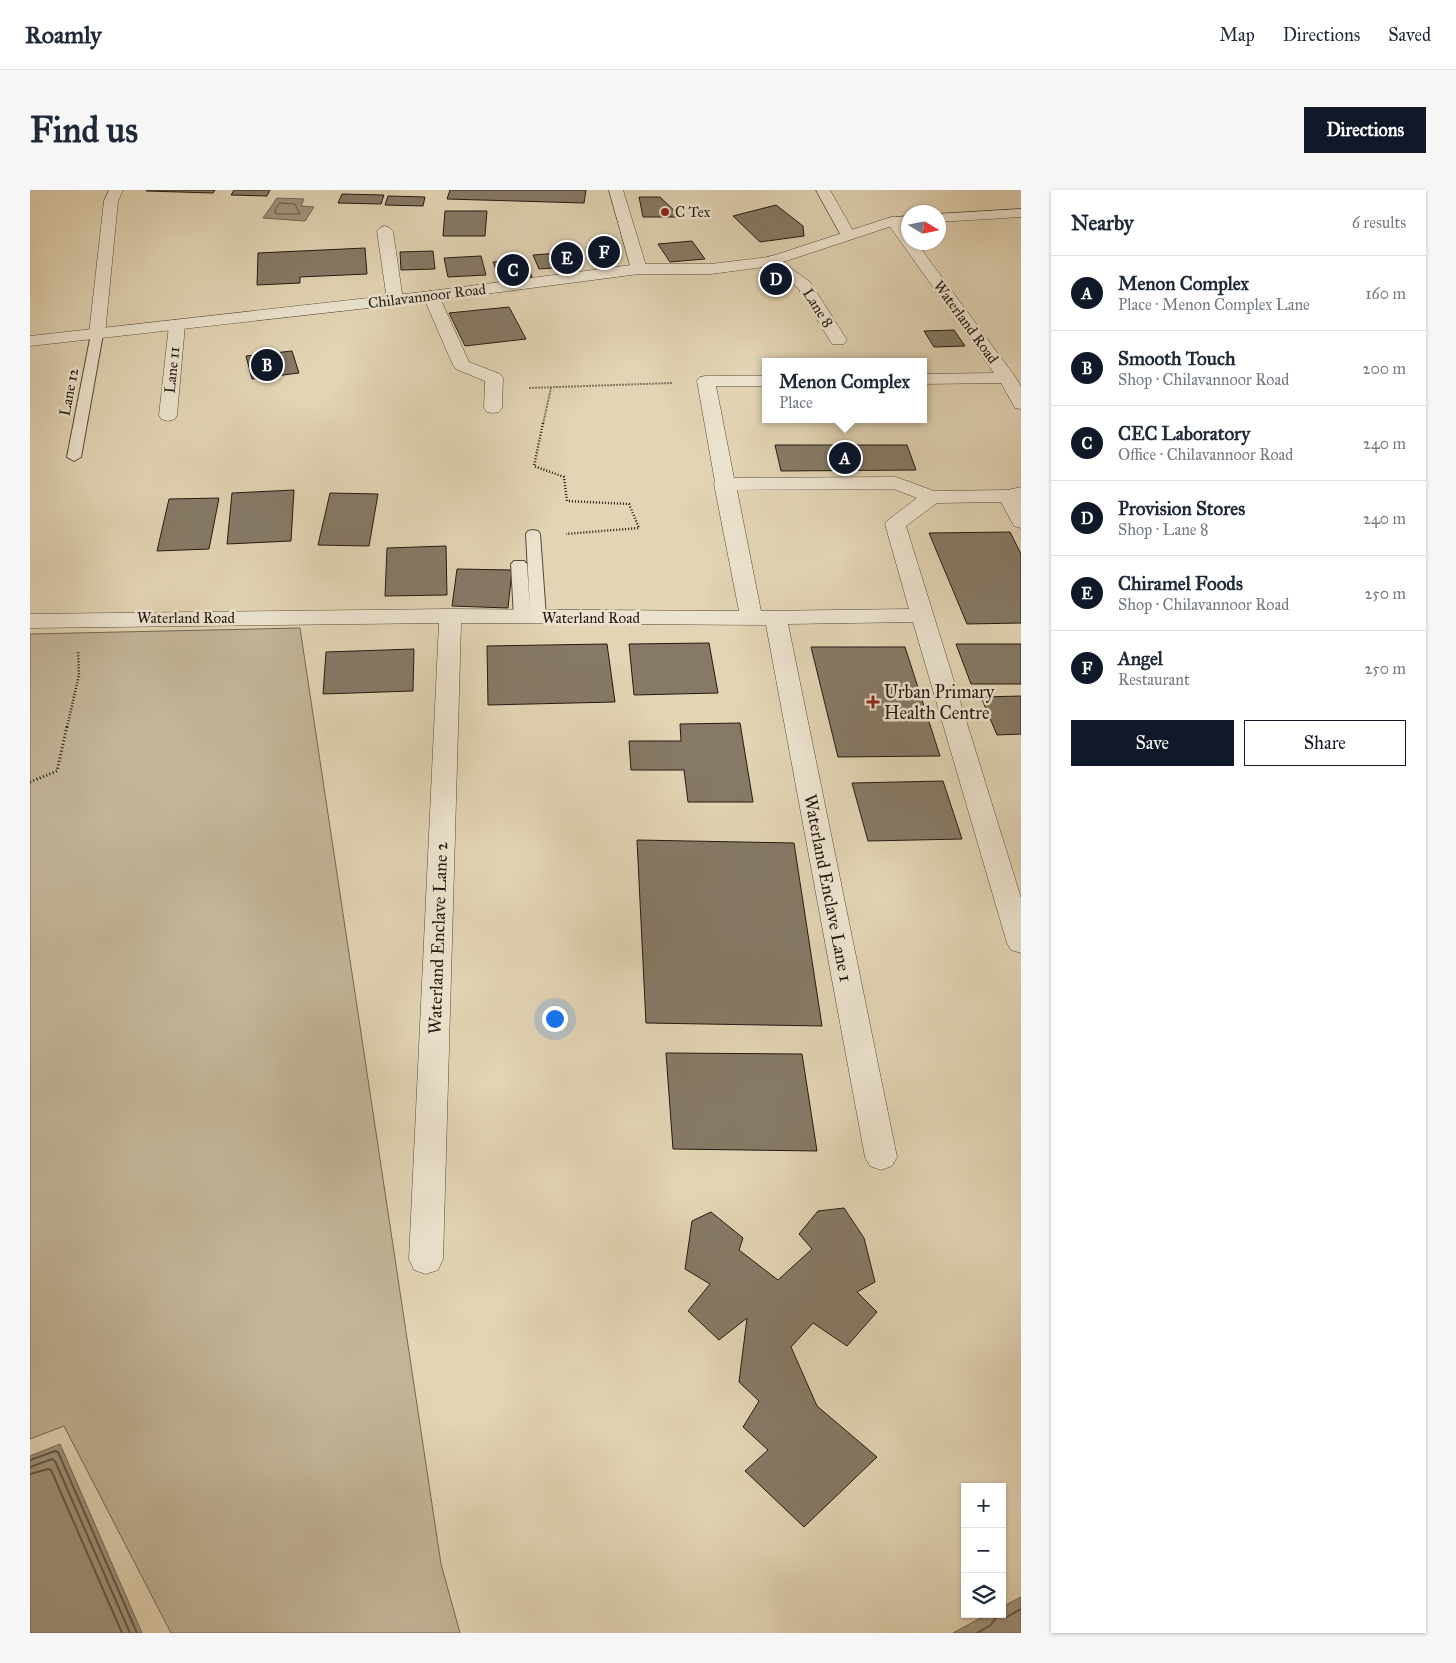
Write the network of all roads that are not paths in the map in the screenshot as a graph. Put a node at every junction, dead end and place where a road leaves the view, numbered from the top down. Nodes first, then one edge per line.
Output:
1 (116, 190) edge
2 (616, 190) edge
3 (823, 190) edge
4 (1021, 214) edge
5 (946, 218) edge
6 (901, 220) edge
7 (385, 231) dead end
8 (848, 236) junction
9 (921, 250) edge
10 (771, 262) junction
11 (638, 269) junction
12 (431, 296) junction
13 (396, 300) junction
14 (177, 325) junction
15 (97, 334) junction
16 (838, 340) dead end
17 (30, 341) edge
18 (1007, 378) junction
19 (927, 379) edge
20 (762, 381) edge
21 (1021, 404) edge
22 (493, 408) dead end
23 (168, 415) dead end
24 (74, 457) dead end
25 (724, 484) junction
26 (1015, 494) edge
27 (932, 497) junction
28 (1021, 522) edge
29 (533, 534) dead end
30 (519, 564) dead end
31 (922, 615) junction
32 (450, 616) junction
33 (530, 617) junction
34 (764, 618) junction
35 (30, 621) edge
36 (1021, 943) edge
37 (881, 1157) dead end
38 (426, 1259) dead end

1 - 15 street
2 - 11 street
3 - 8 street
4 - 5 street
6 - 8 street, Chilavannoor Road
7 - 13 street
8 - 10 street, Chilavannoor Road
9 - 18 street, Waterland Road
10 - 11 street, Chilavannoor Road
10 - 16 street, Lane 8
11 - 12 street, Chilavannoor Road
12 - 13 street, Chilavannoor Road
12 - 22 street
13 - 14 street, Chilavannoor Road
14 - 15 street, Chilavannoor Road
14 - 23 street, Lane 11
15 - 17 street, Chilavannoor Road
15 - 24 lane, Lane 12
18 - 19 street
18 - 21 street, Waterland Road
20 - 25 street, Waterland Enclave Lane 1
25 - 27 street
25 - 34 street, Waterland Enclave Lane 1
26 - 27 street
26 - 28 street
27 - 31 street
29 - 33 lane
30 - 33 lane
31 - 34 street, Waterland Road
31 - 36 street
32 - 33 street, Waterland Road
32 - 35 street, Waterland Road
32 - 38 street, Waterland Enclave Lane 2
33 - 34 street, Waterland Road
34 - 37 street, Waterland Enclave Lane 1

